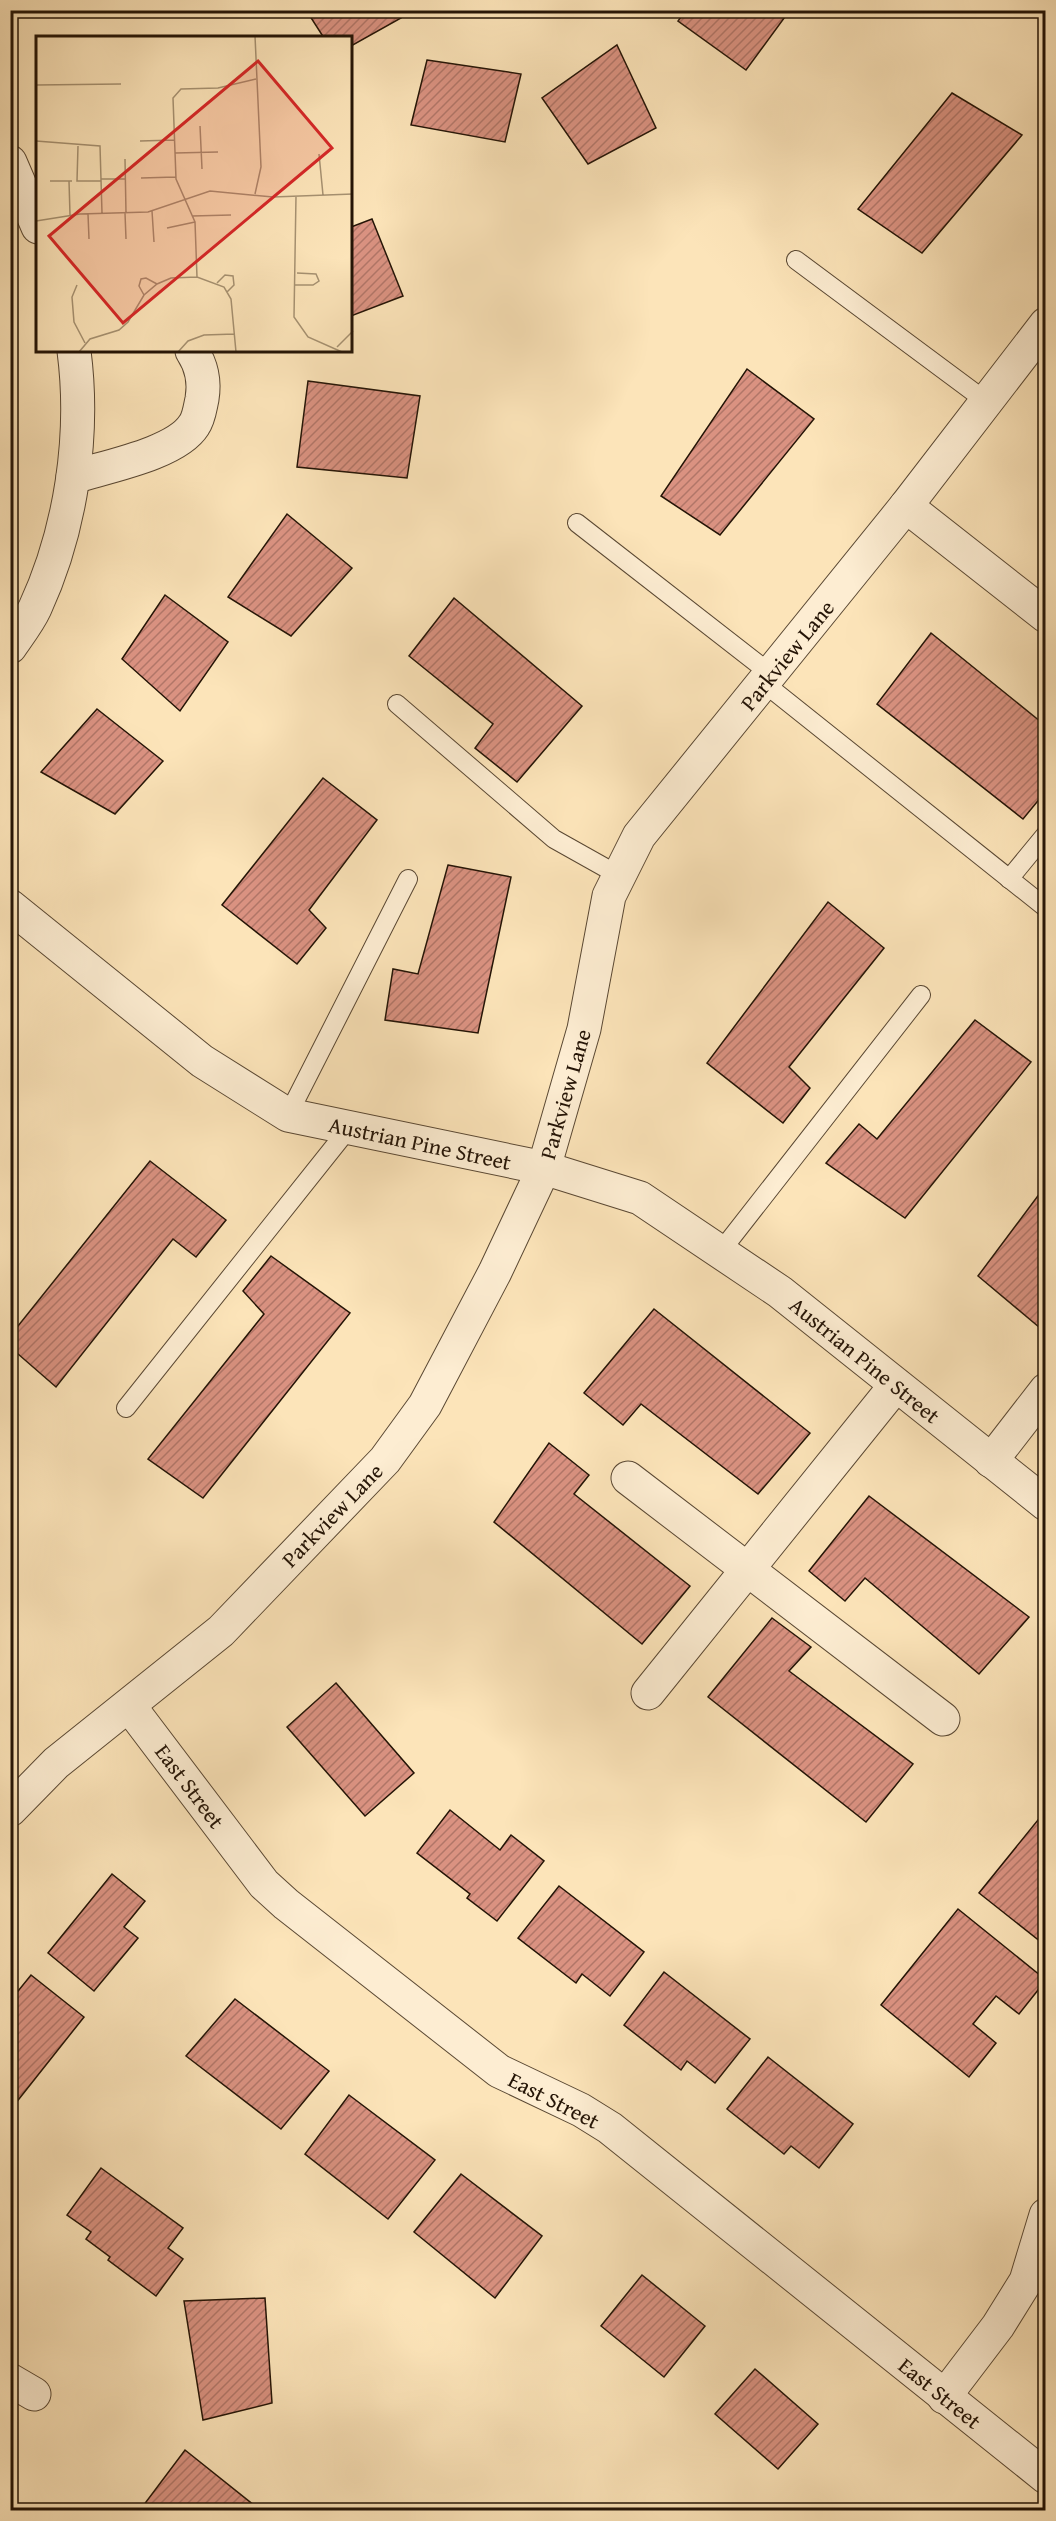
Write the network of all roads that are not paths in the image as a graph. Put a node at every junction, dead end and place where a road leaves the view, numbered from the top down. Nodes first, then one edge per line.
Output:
1 (10, 162) edge
2 (36, 222) edge
3 (796, 260) dead end
4 (1046, 324) edge
5 (74, 352) edge
6 (192, 352) edge
7 (987, 402) junction
8 (73, 477) junction
9 (906, 506) junction
10 (577, 523) dead end
11 (1046, 616) edge
12 (10, 647) edge
13 (767, 679) junction
14 (397, 704) dead end
15 (1046, 834) edge
16 (620, 876) junction
17 (408, 879) dead end
18 (1009, 879) junction
19 (10, 906) edge
20 (1046, 908) edge
21 (921, 995) dead end
22 (288, 1115) junction
23 (349, 1128) junction
24 (544, 1168) junction
25 (722, 1251) junction
26 (896, 1385) junction
27 (1046, 1390) edge
28 (126, 1408) dead end
29 (991, 1461) junction
30 (628, 1478) dead end
31 (1046, 1504) edge
32 (747, 1571) junction
33 (648, 1693) dead end
34 (130, 1707) junction
35 (943, 1719) dead end
36 (10, 1810) edge
37 (1046, 2215) edge
38 (944, 2397) junction
39 (1046, 2477) edge

1 - 2 street
3 - 7 lane
4 - 7 street, Parkview Lane
5 - 8 street
6 - 8 street
7 - 9 street, Parkview Lane
8 - 12 street
9 - 11 street
9 - 13 street, Parkview Lane
10 - 13 lane
13 - 16 street, Parkview Lane
13 - 18 lane
14 - 16 lane
15 - 18 lane
16 - 24 street, Parkview Lane
17 - 22 lane
18 - 20 lane
19 - 22 street, Austrian Pine Street
21 - 25 lane
22 - 23 street, Austrian Pine Street
23 - 24 street, Austrian Pine Street
23 - 28 lane
24 - 25 street, Austrian Pine Street
24 - 34 street, Parkview Lane
25 - 26 street, Austrian Pine Street
26 - 29 street, Austrian Pine Street
26 - 32 street
27 - 29 street
29 - 31 street, Austrian Pine Street
30 - 32 street
32 - 33 street
32 - 35 street
34 - 36 street, Parkview Lane
34 - 38 street, East Street
37 - 38 street
38 - 39 street, East Street

